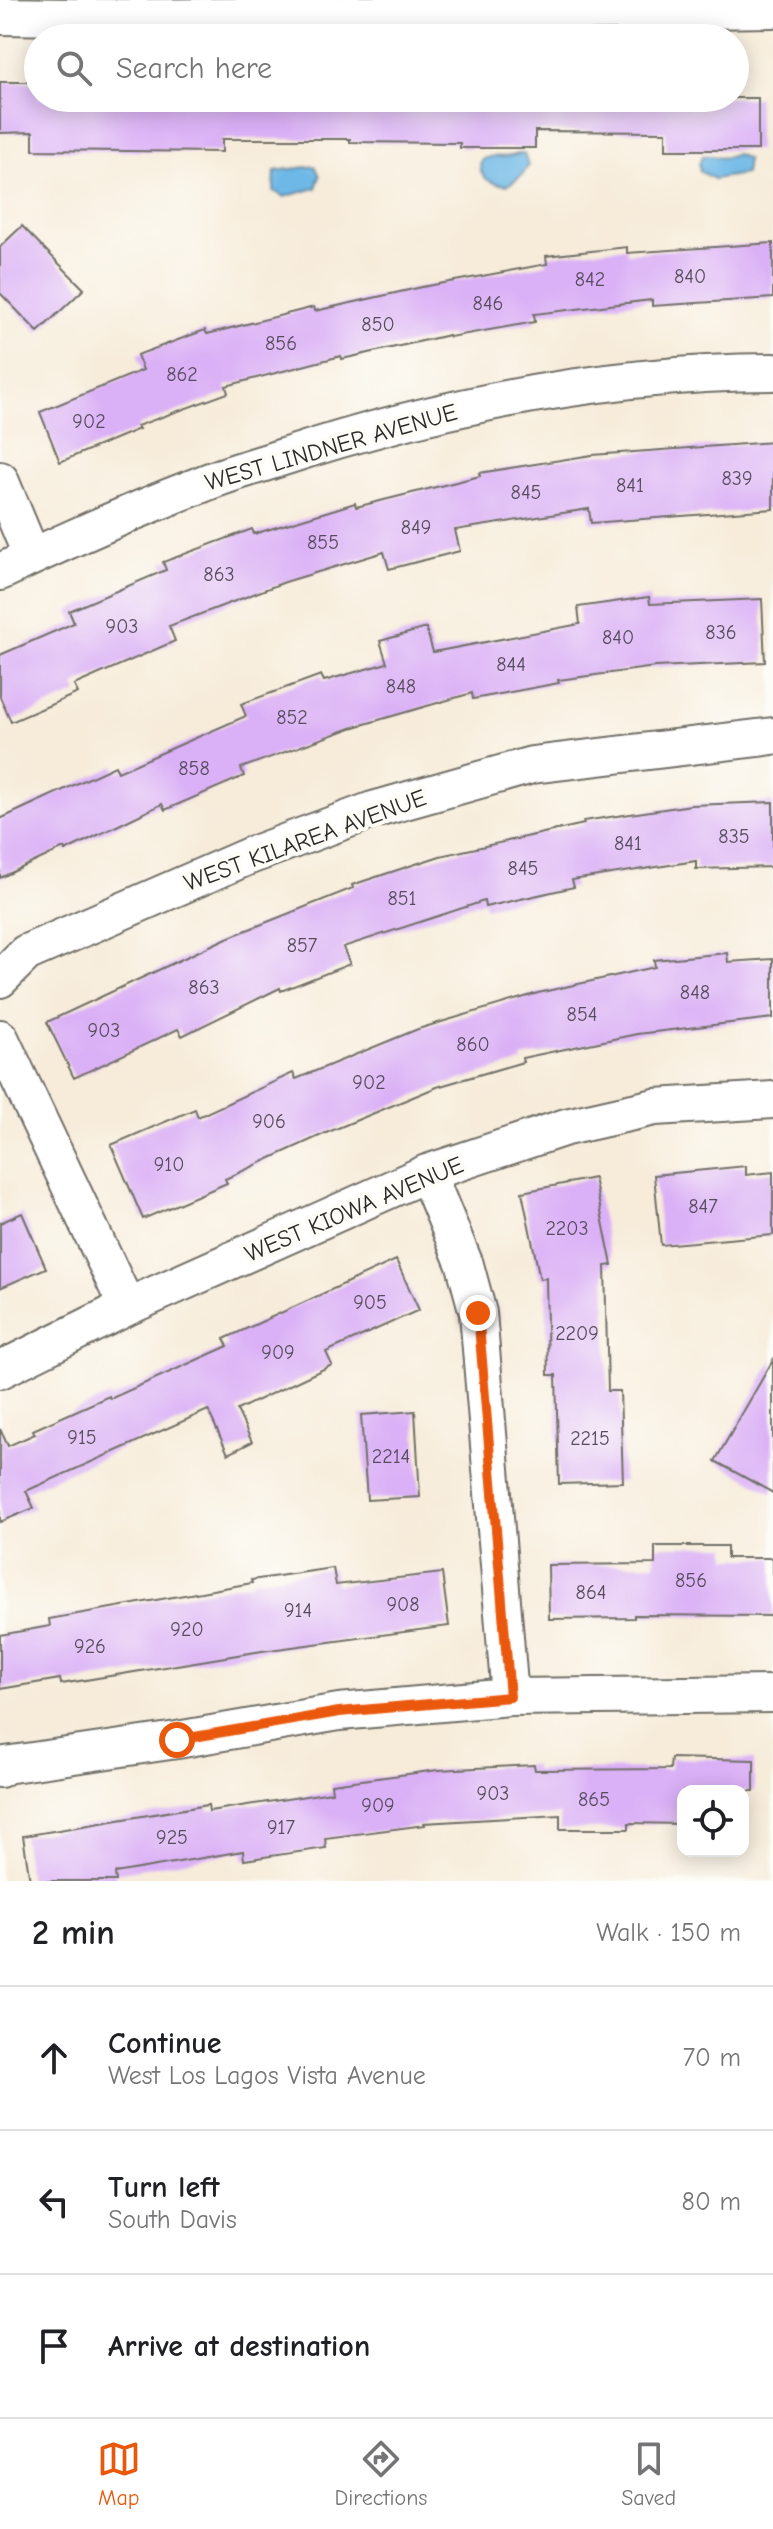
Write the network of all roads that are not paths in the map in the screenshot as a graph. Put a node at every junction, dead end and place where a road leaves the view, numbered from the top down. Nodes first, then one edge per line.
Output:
1 (141, 9) edge
2 (773, 9) edge
3 (0, 16) edge
4 (773, 372) edge
5 (0, 480) edge
6 (32, 557) junction
7 (0, 572) edge
8 (773, 736) edge
9 (0, 979) edge
10 (0, 1038) edge
11 (773, 1100) edge
12 (427, 1173) junction
13 (127, 1307) junction
14 (0, 1370) edge
15 (773, 1694) edge
16 (510, 1697) junction
17 (0, 1769) edge

1 - 2 street
1 - 3 street
4 - 6 street, WEST LINDNER AVENUE
5 - 6 street
6 - 7 street, WEST LINDNER AVENUE
8 - 9 street, WEST KILAREA AVENUE
10 - 13 street
11 - 12 street, WEST KIOWA AVENUE
12 - 13 street, WEST KIOWA AVENUE
12 - 16 street
13 - 14 street, WEST KIOWA AVENUE
15 - 16 street
16 - 17 street

